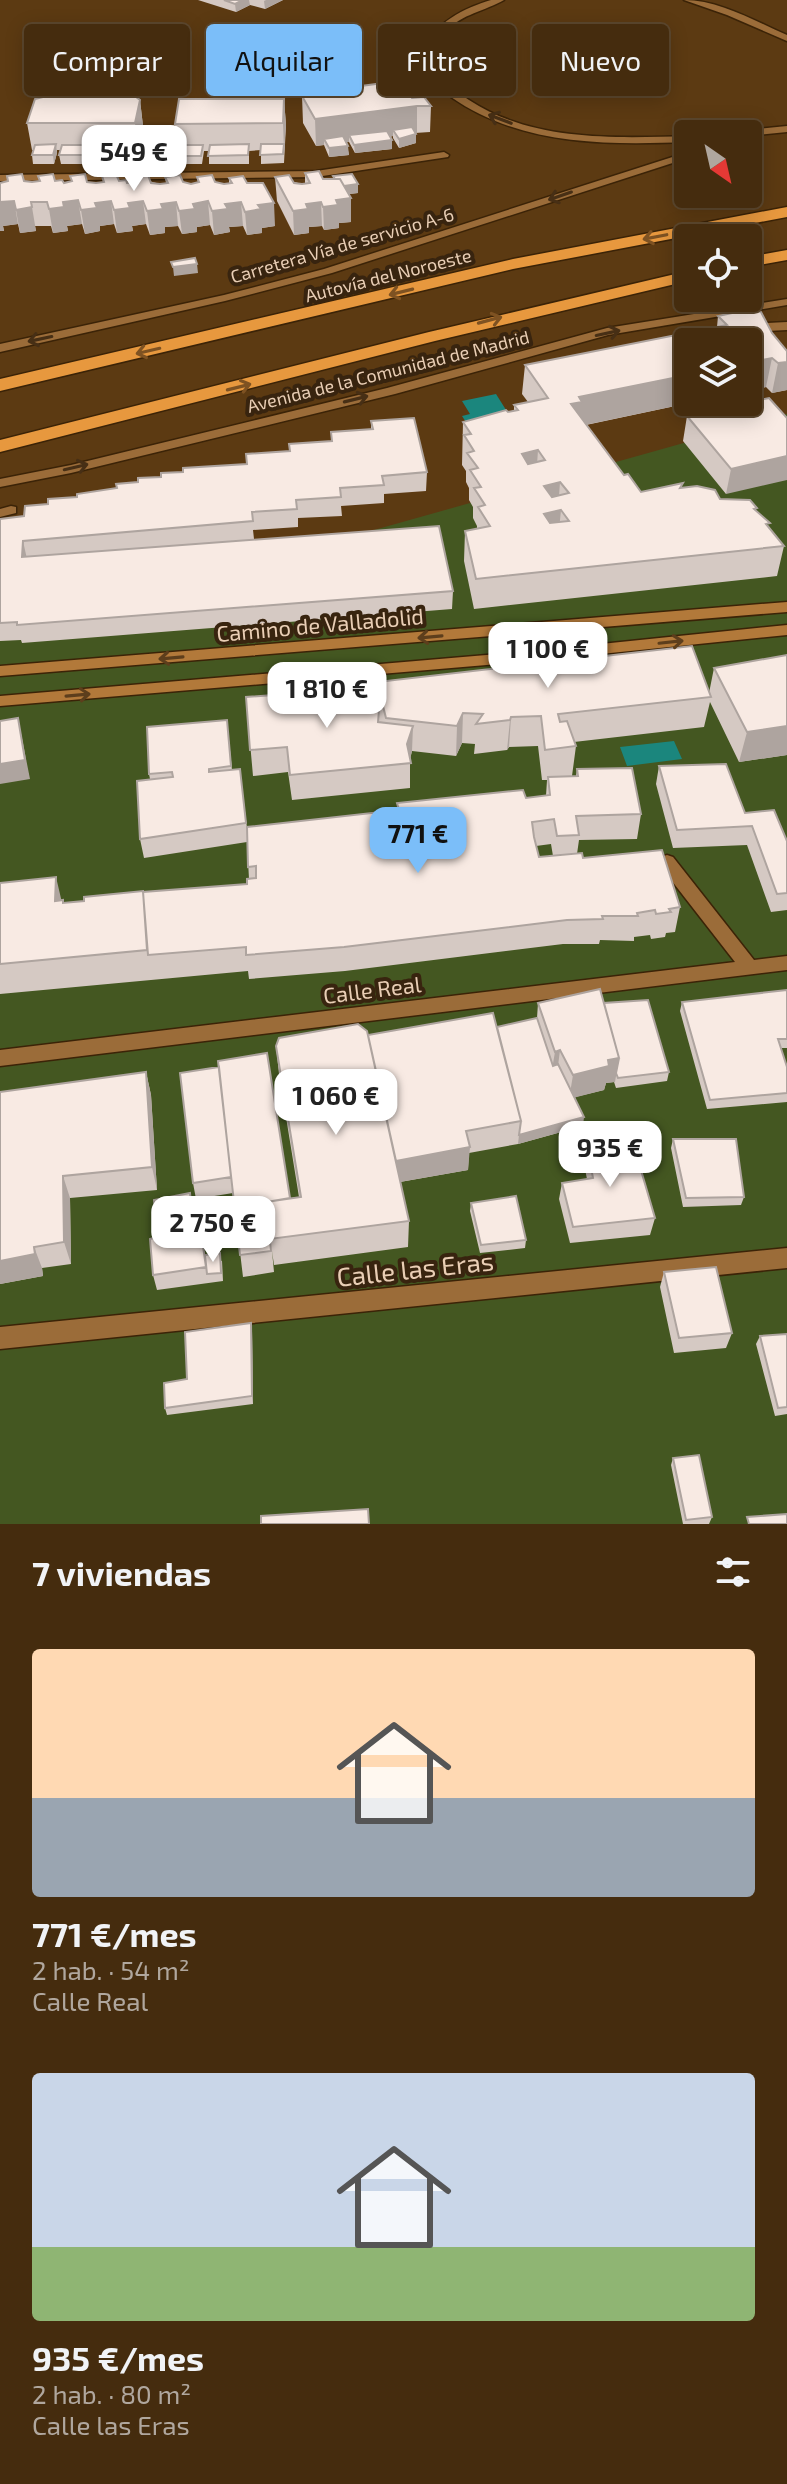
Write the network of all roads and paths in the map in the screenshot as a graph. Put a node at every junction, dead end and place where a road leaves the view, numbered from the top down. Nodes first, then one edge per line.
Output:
1 (500, 0) edge
2 (688, 0) edge
3 (787, 38) edge
4 (787, 130) edge
5 (762, 132) edge
6 (762, 136) edge
7 (674, 140) edge
8 (444, 155) dead end
9 (674, 160) edge
10 (0, 178) edge
11 (787, 212) edge
12 (787, 255) edge
13 (762, 259) edge
14 (674, 279) edge
15 (787, 302) edge
16 (772, 326) junction
17 (787, 326) edge
18 (758, 328) edge
19 (777, 340) edge
20 (0, 348) edge
21 (0, 385) edge
22 (0, 446) edge
23 (0, 483) edge
24 (787, 607) edge
25 (787, 630) edge
26 (0, 671) edge
27 (0, 701) edge
28 (667, 862) edge
29 (787, 963) edge
30 (750, 968) junction
31 (0, 1058) edge
32 (787, 1258) edge
33 (0, 1338) edge

7 -> 1 street
2 - 3 street
4 - 5 street
4 - 6 street
8 - 10 street
9 -> 20 street, Carretera Vía de servicio A-6
11 -> 21 highway, Autovía del Noroeste
12 - 13 highway
22 -> 14 highway
23 -> 15 street, Avenida de la Comunidad de Madrid
16 - 17 street
16 - 18 street
16 - 19 street
24 -> 26 street, Camino de Valladolid
27 -> 25 street
28 - 30 street
29 - 30 street, Calle Real
30 - 31 street, Calle Real
32 - 33 street, Calle las Eras

